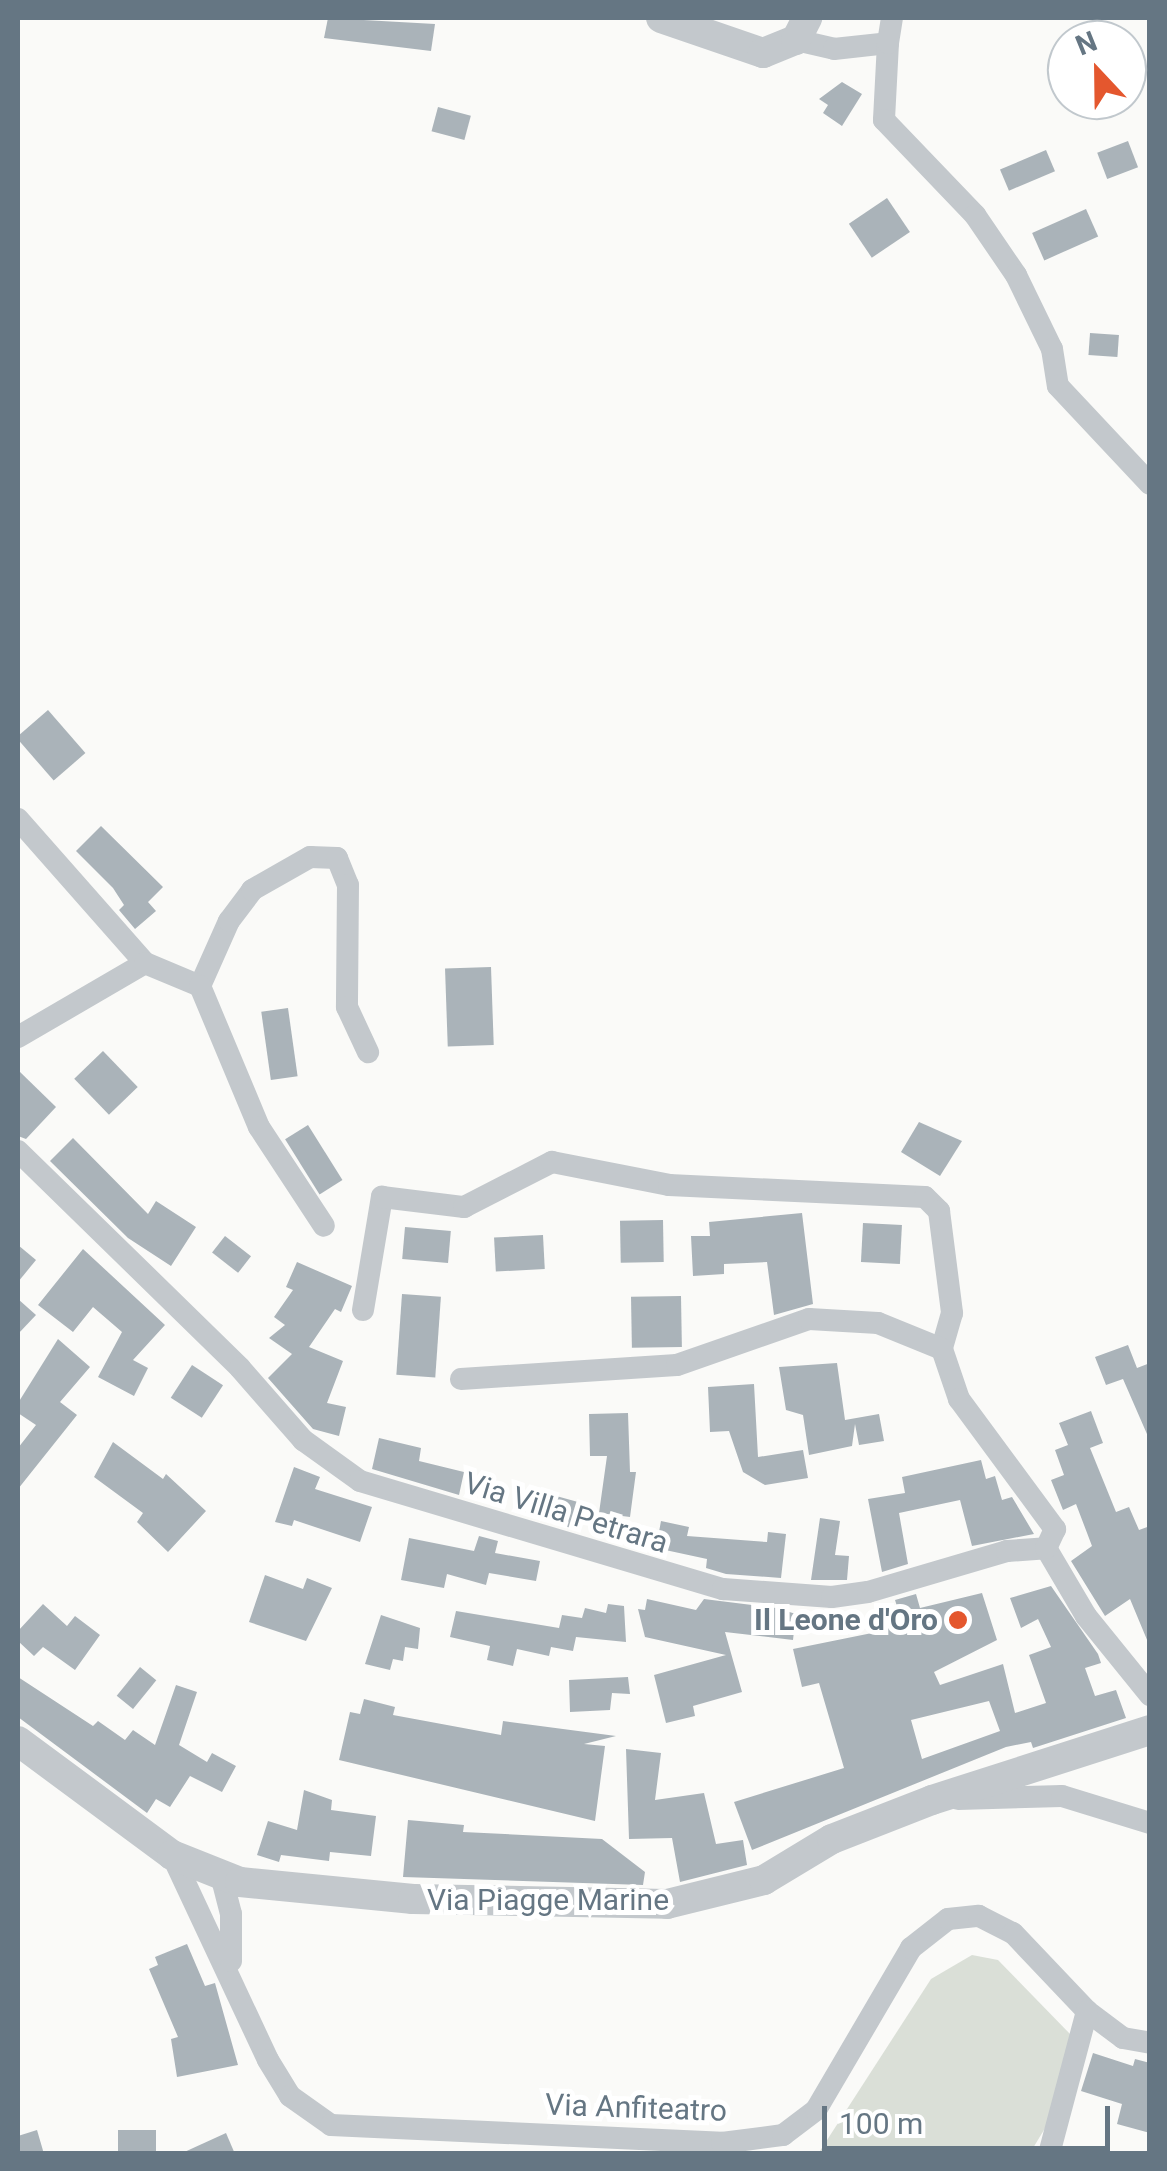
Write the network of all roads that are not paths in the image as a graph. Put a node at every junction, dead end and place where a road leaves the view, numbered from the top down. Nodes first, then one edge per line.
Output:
1 (661, 18) edge
2 (892, 18) edge
3 (802, 29) edge
4 (888, 43) junction
5 (1150, 484) edge
6 (18, 819) edge
7 (145, 963) junction
8 (200, 986) junction
9 (18, 1037) edge
10 (368, 1052) dead end
11 (18, 1152) edge
12 (324, 1226) dead end
13 (363, 1310) dead end
14 (942, 1350) junction
15 (461, 1379) dead end
16 (1046, 1548) junction
17 (1150, 1695) edge
18 (1150, 1730) edge
19 (18, 1741) edge
20 (932, 1800) junction
21 (1150, 1823) edge
22 (172, 1855) junction
23 (221, 1875) junction
24 (231, 1970) junction
25 (1087, 2011) junction
26 (1150, 2043) edge
27 (726, 2148) edge
28 (1049, 2154) edge

1 - 3 street
2 - 4 street
3 - 4 street
4 - 5 street
6 - 7 street
7 - 8 street
7 - 9 street
8 - 10 street
8 - 12 street
11 - 16 street, Via Villa Petrara
13 - 14 street
14 - 15 street
14 - 16 street
16 - 17 street
18 - 20 street, Via Piagge Marine
19 - 22 street, Via Piagge Marine
20 - 21 street
20 - 23 street, Via Piagge Marine
22 - 23 street, Via Piagge Marine
22 - 24 street, Via Anfiteatro
23 - 24 street, Via Anfiteatro
24 - 27 street, Via Anfiteatro
25 - 26 street, Via Anfiteatro
25 - 27 street, Via Anfiteatro
25 - 28 street

